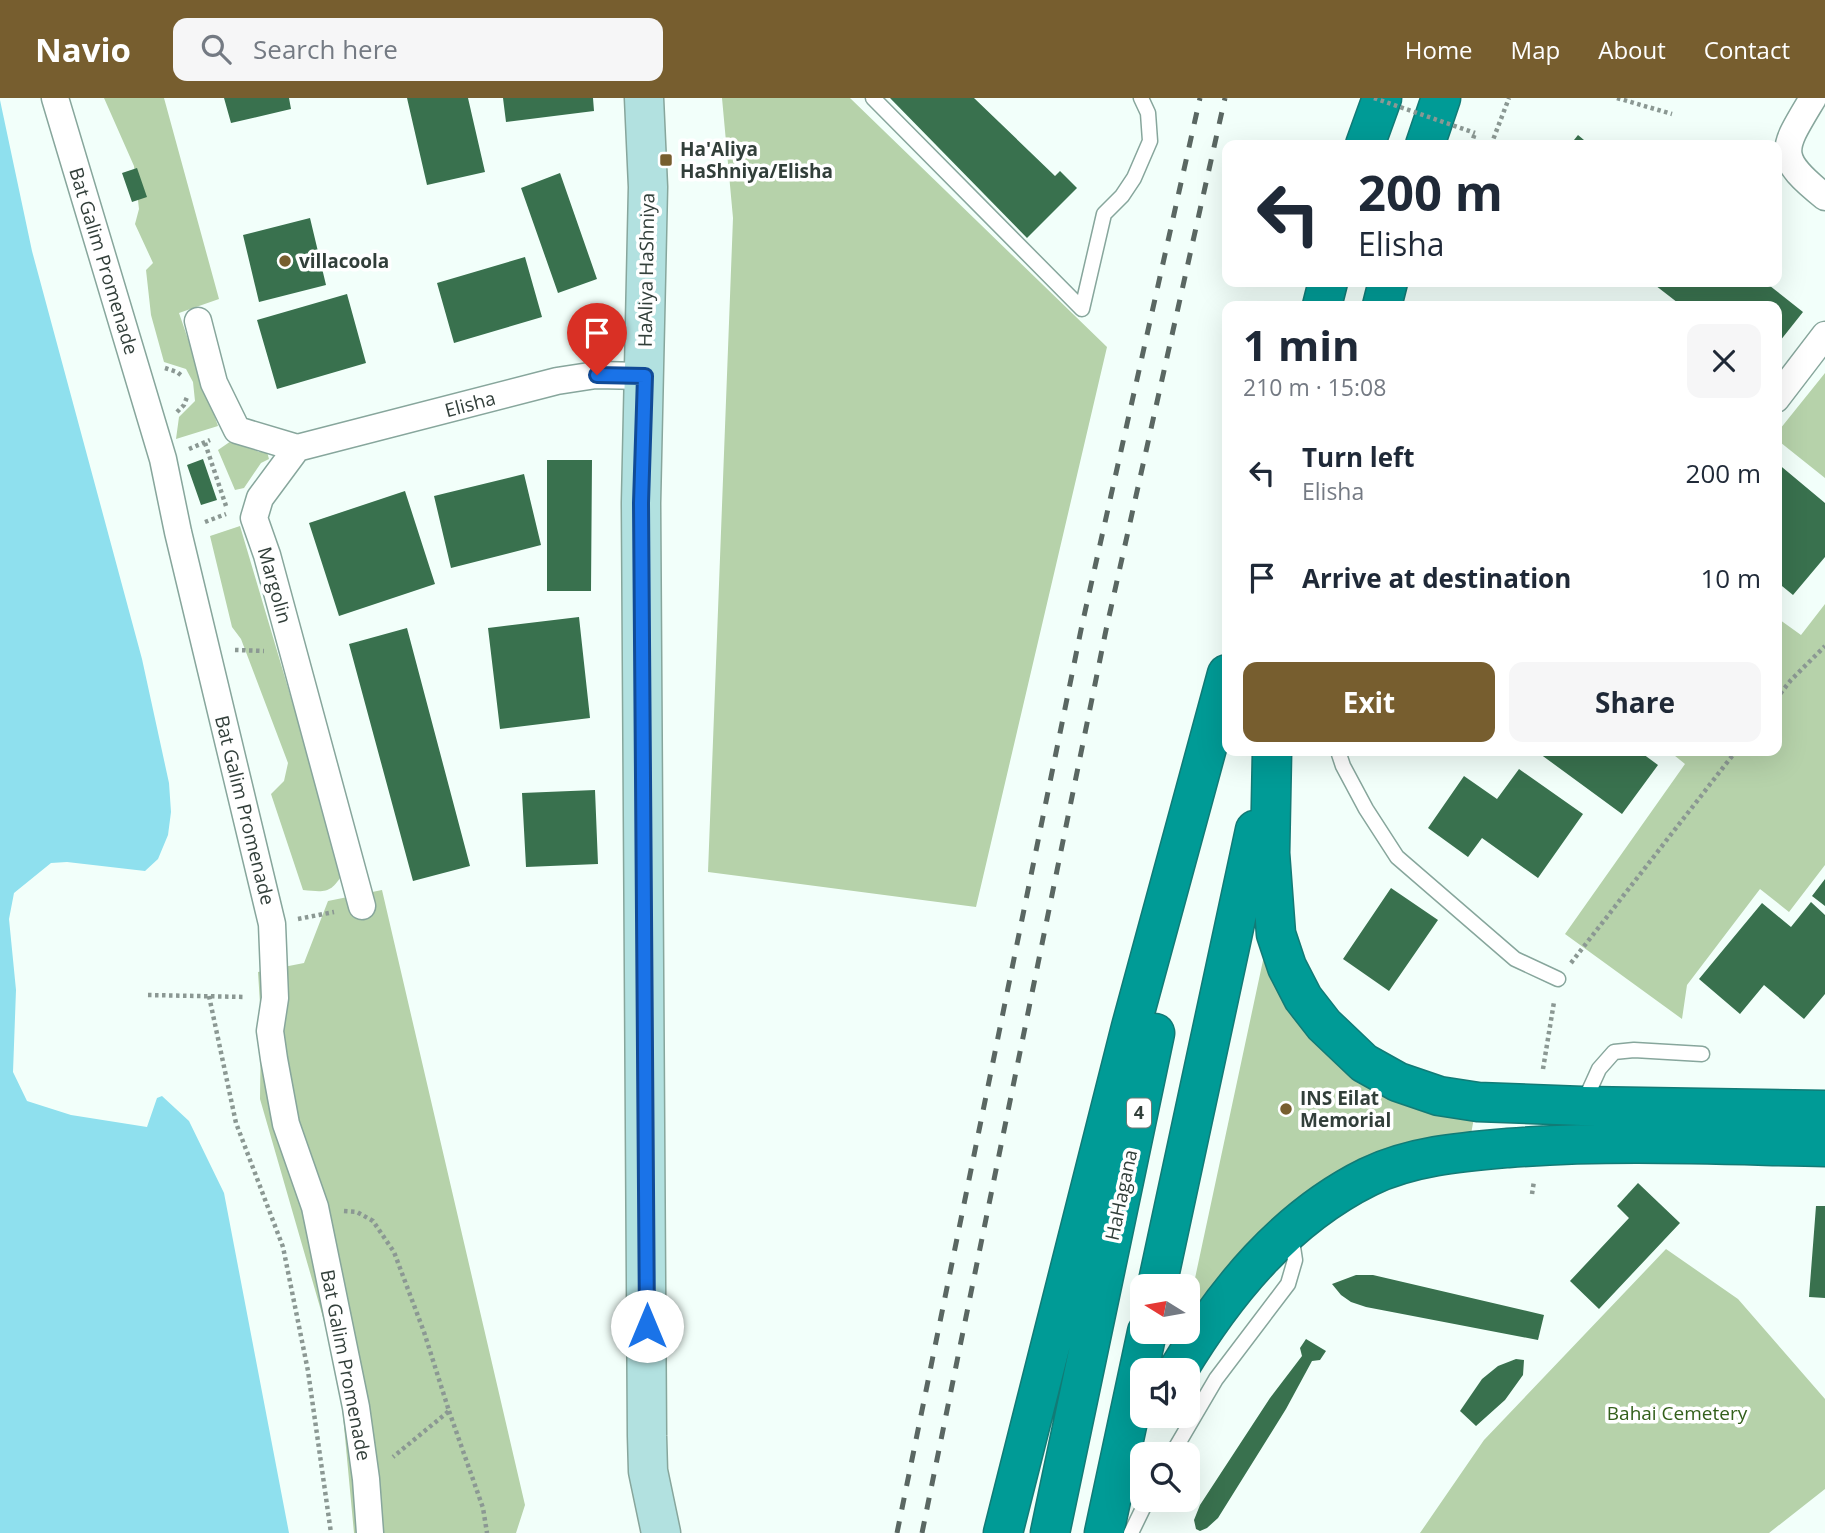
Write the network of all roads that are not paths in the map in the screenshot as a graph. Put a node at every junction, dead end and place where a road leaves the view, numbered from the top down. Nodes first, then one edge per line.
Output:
1 (55, 98) edge
2 (644, 98) edge
3 (873, 98) edge
4 (1141, 98) edge
5 (1382, 98) edge
6 (1441, 98) edge
7 (1814, 98) edge
8 (1367, 140) edge
9 (1427, 140) edge
10 (1825, 197) edge
11 (198, 321) dead end
12 (1825, 335) edge
13 (645, 376) junction
14 (1782, 391) edge
15 (298, 448) junction
16 (1222, 692) edge
17 (1222, 716) edge
18 (1271, 756) edge
19 (1272, 756) edge
20 (1340, 756) edge
21 (362, 906) road end
22 (1558, 979) road end
23 (1702, 1054) dead end
24 (1582, 1107) junction
25 (1825, 1110) edge
26 (1825, 1147) edge
27 (1290, 1230) junction
28 (1160, 1274) edge
29 (1145, 1344) edge
30 (1186, 1358) edge
31 (1146, 1428) edge
32 (1179, 1442) edge
33 (1132, 1512) edge
34 (1115, 1526) edge
35 (370, 1533) edge
36 (661, 1533) edge
37 (1003, 1533) edge
38 (1051, 1533) edge

1 - 35 street, Bat Galim Promenade
2 - 13 street, HaAliya HaShniya
3 - 4 lane
5 - 8 highway
6 - 9 highway
7 - 10 street
11 - 15 street
12 - 14 street
13 - 15 street, Elisha
13 - 36 street, HaAliya HaShniya
15 - 21 street, Margolin
16 - 37 highway
17 - 38 highway, HaHagana / 4
18 - 28 highway
19 - 24 highway
20 - 22 lane
23 - 24 lane
24 - 25 highway
26 - 27 highway
27 - 30 highway
27 - 32 lane
29 - 34 highway
31 - 34 highway
33 - 34 lane

